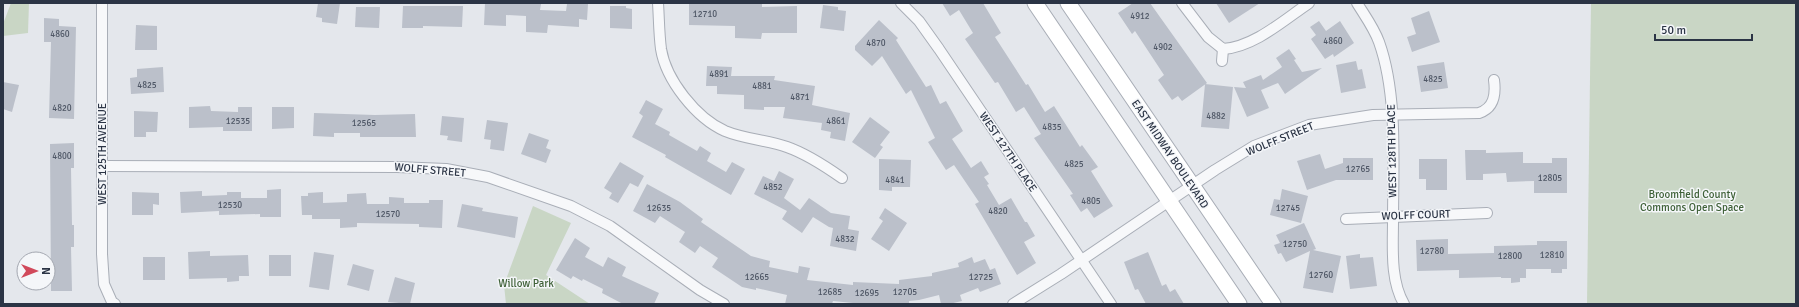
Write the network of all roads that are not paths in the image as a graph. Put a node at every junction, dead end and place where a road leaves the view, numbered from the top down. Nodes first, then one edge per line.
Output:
1 (102, 3) edge
2 (658, 3) edge
3 (901, 3) edge
4 (1035, 3) edge
5 (1068, 3) edge
6 (1182, 3) edge
7 (1309, 3) edge
8 (1357, 3) edge
9 (1223, 48) junction
10 (1222, 61) dead end
11 (1494, 80) dead end
12 (1392, 115) junction
13 (102, 166) junction
14 (842, 178) dead end
15 (1192, 185) junction
16 (1169, 201) junction
17 (1487, 213) dead end
18 (1393, 217) junction
19 (1346, 219) dead end
20 (1081, 260) junction
21 (112, 303) edge
22 (724, 304) edge
23 (1013, 304) edge
24 (1111, 304) edge
25 (1239, 304) edge
26 (1273, 304) edge
27 (1404, 304) edge

1 - 13 street, WEST 125TH AVENUE
2 - 14 street
3 - 20 street, WEST 127TH PLACE
4 - 16 main road
5 - 15 main road, EAST MIDWAY BOULEVARD
6 - 9 street
7 - 9 street
8 - 12 street, WEST 128TH PLACE
9 - 10 street
11 - 12 street, WOLFF STREET
12 - 15 street, WOLFF STREET
12 - 18 street, WEST 128TH PLACE
13 - 21 street, WEST 125TH AVENUE
13 - 22 street, WOLFF STREET
15 - 16 street, WOLFF STREET
15 - 26 main road, EAST MIDWAY BOULEVARD
16 - 20 street, WOLFF STREET
16 - 25 main road
17 - 18 street, WOLFF COURT
18 - 19 street, WOLFF COURT
18 - 27 street, WEST 128TH PLACE
20 - 23 street, WOLFF STREET
20 - 24 street, WEST 127TH PLACE

